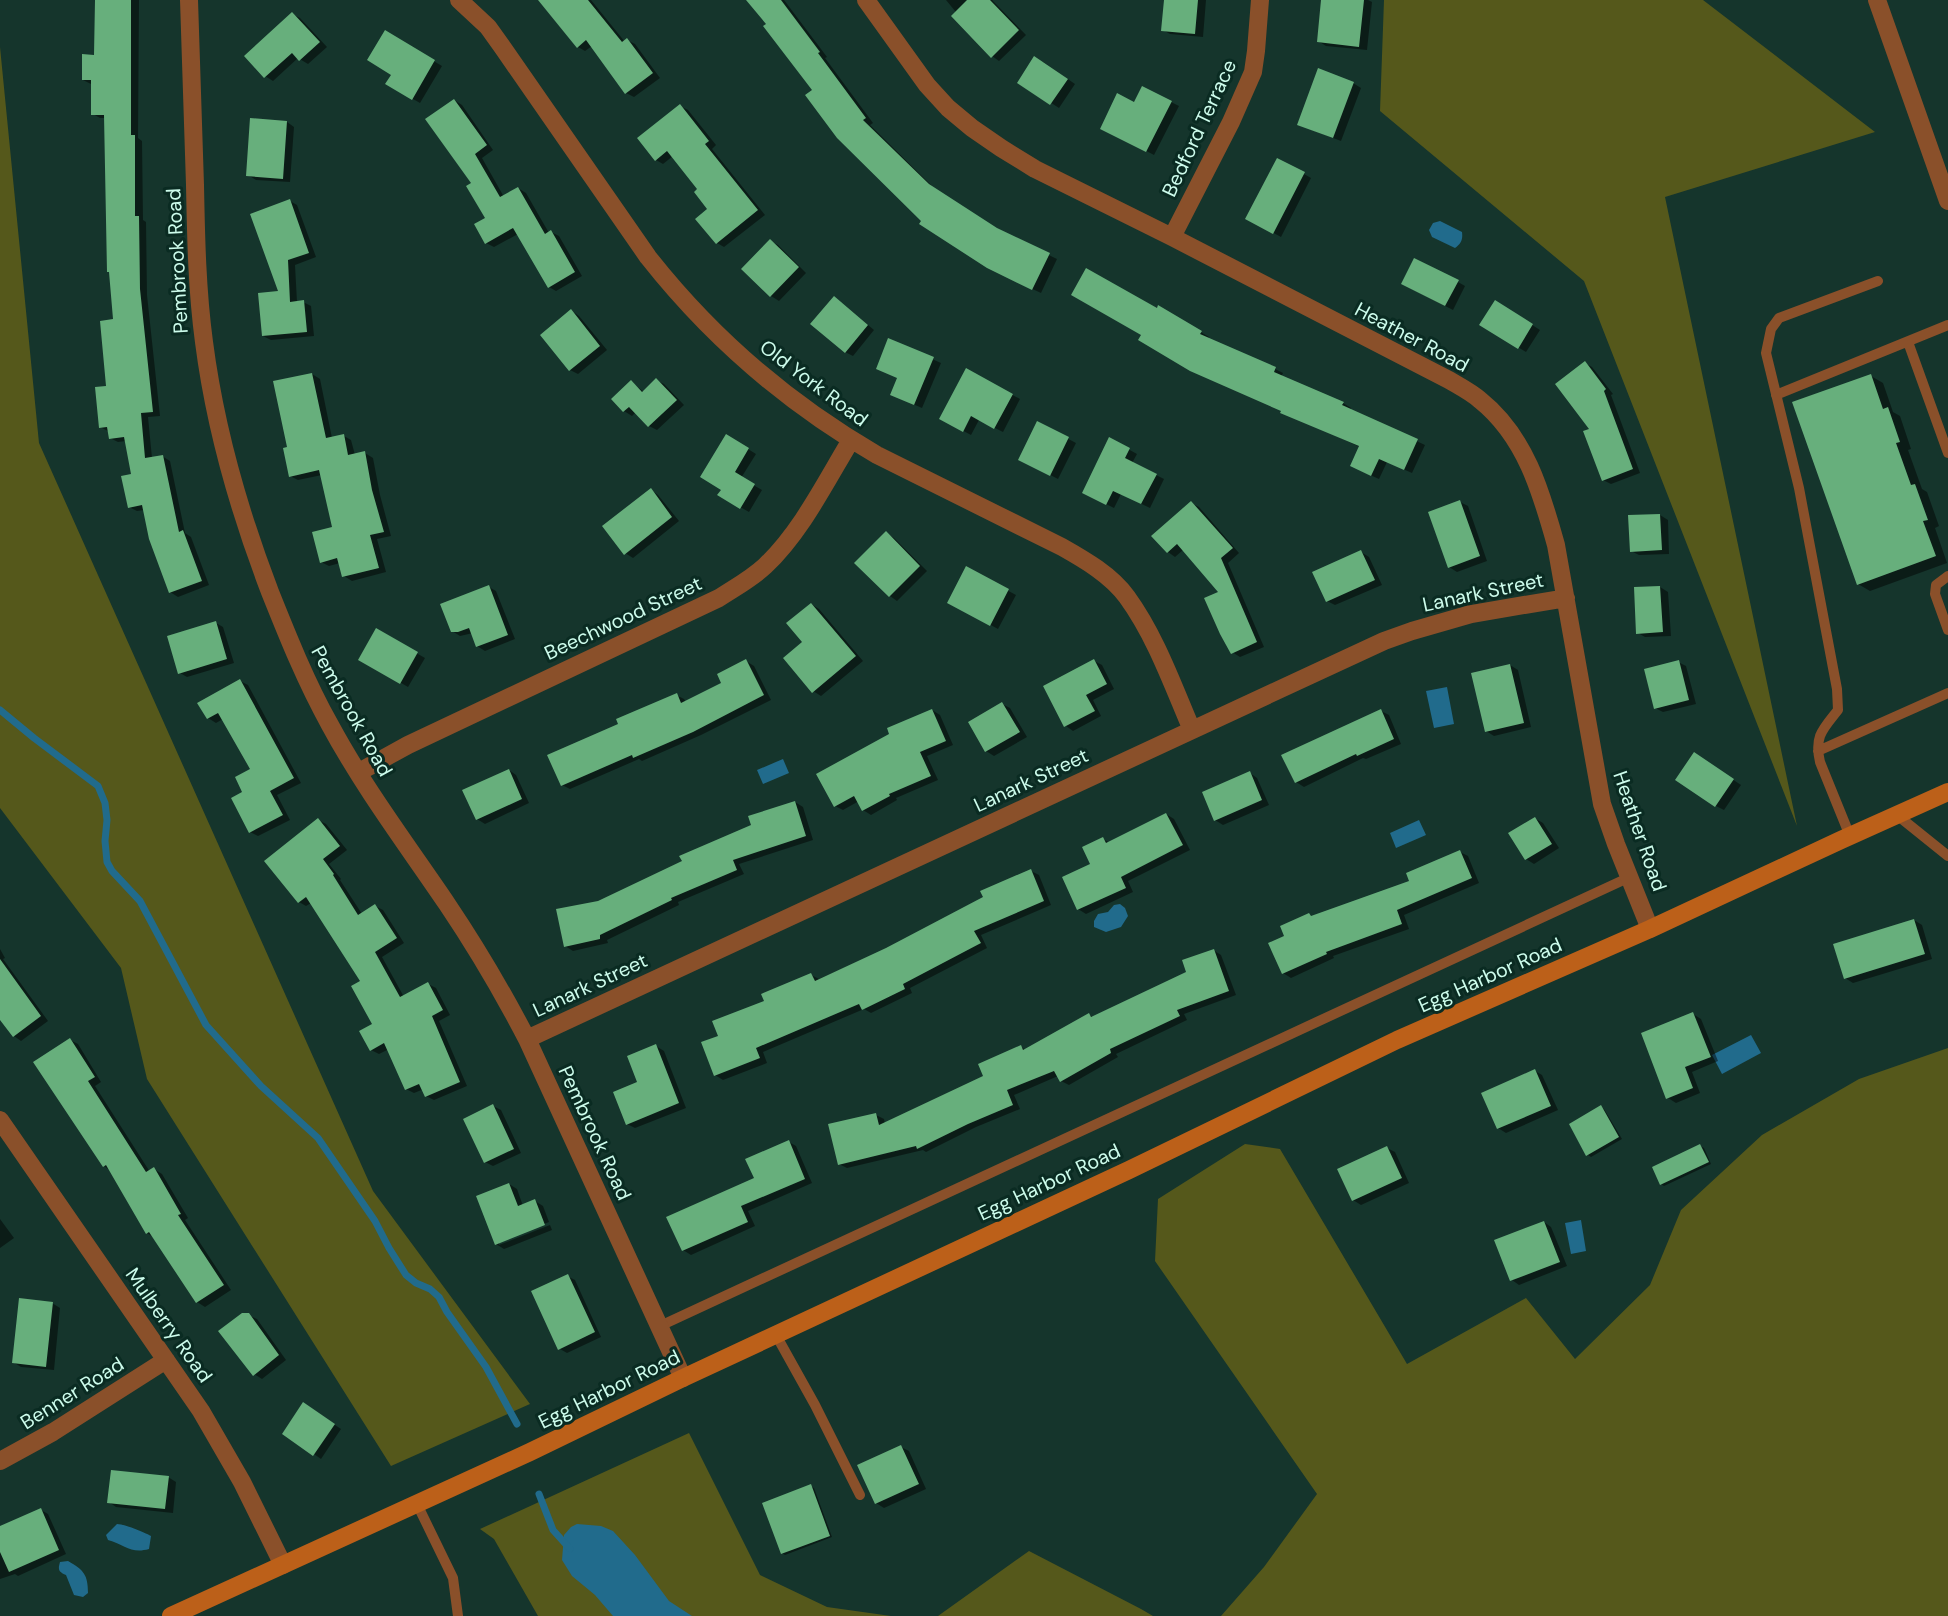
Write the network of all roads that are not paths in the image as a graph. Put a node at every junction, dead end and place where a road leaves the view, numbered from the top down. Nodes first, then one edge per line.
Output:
1 (189, 0) edge
2 (459, 0) edge
3 (866, 0) edge
4 (1260, 0) edge
5 (1877, 0) edge
6 (1948, 201) edge
7 (1172, 237) junction
8 (1878, 281) dead end
9 (1948, 325) edge
10 (1908, 342) junction
11 (1776, 395) junction
12 (851, 440) junction
13 (1948, 453) edge
14 (1948, 576) edge
15 (1566, 598) junction
16 (1948, 630) edge
17 (1948, 693) edge
18 (1192, 730) junction
19 (1818, 751) junction
20 (359, 772) junction
21 (1948, 792) edge
22 (1897, 815) junction
23 (1850, 836) junction
24 (1948, 856) edge
25 (1630, 877) junction
26 (1650, 929) junction
27 (527, 1039) junction
28 (0, 1120) edge
29 (660, 1326) junction
30 (776, 1335) junction
31 (166, 1360) junction
32 (683, 1378) junction
33 (0, 1461) edge
34 (860, 1495) dead end
35 (417, 1504) junction
36 (283, 1565) junction
37 (171, 1616) edge
38 (458, 1616) edge

1 - 20 street, Pembrook Road
2 - 12 street, Old York Road
3 - 7 street, Heather Road
4 - 7 street, Bedford Terrace
5 - 6 street
7 - 15 street, Heather Road
8 - 11 lane
9 - 10 lane
10 - 11 lane
10 - 13 lane
11 - 19 lane
12 - 18 street, Old York Road
12 - 20 street, Beechwood Street
14 - 16 lane
15 - 18 street, Lanark Street
15 - 25 street, Heather Road
17 - 19 lane
18 - 27 street, Lanark Street
19 - 23 lane
20 - 27 street, Pembrook Road
21 - 22 main road, Egg Harbor Road
22 - 23 main road, Egg Harbor Road
22 - 24 lane
23 - 26 main road, Egg Harbor Road
25 - 26 street, Heather Road
25 - 29 lane
26 - 30 main road, Egg Harbor Road
27 - 29 street, Pembrook Road
28 - 31 street, Mulberry Road
29 - 32 street, Pembrook Road
30 - 32 main road, Egg Harbor Road
30 - 34 lane
31 - 33 street, Benner Road
31 - 36 street, Mulberry Road
32 - 35 main road, Egg Harbor Road
35 - 36 main road, Egg Harbor Road
35 - 38 lane
36 - 37 main road, Egg Harbor Road

